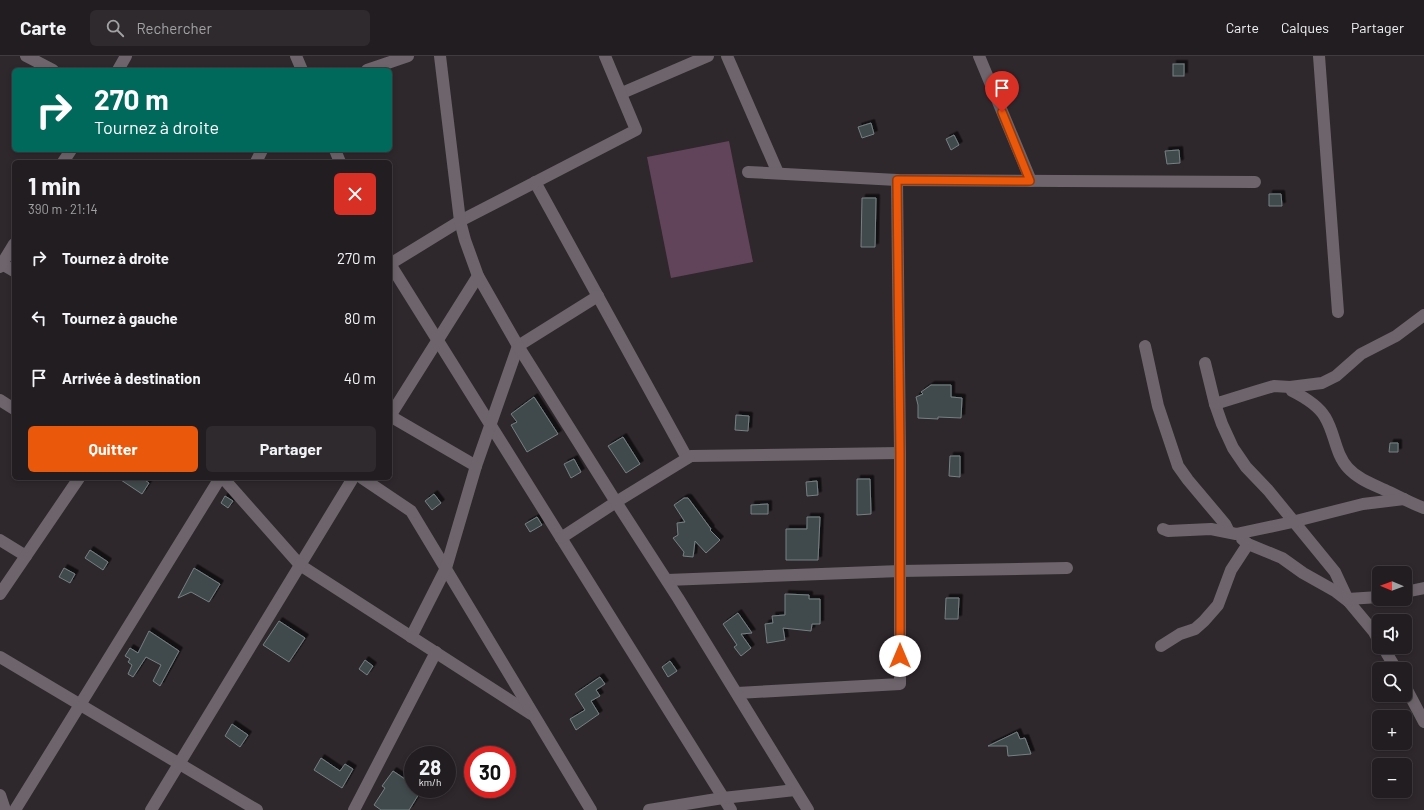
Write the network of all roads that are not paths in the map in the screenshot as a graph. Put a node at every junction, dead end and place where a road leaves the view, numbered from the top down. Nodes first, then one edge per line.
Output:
1 (26, 56) edge
2 (126, 56) edge
3 (296, 56) edge
4 (408, 56) edge
5 (440, 56) edge
6 (605, 56) edge
7 (708, 56) edge
8 (727, 56) edge
9 (979, 56) edge
10 (1319, 56) edge
11 (49, 68) edge
12 (119, 68) edge
13 (301, 68) edge
14 (373, 68) edge
15 (622, 93) junction
16 (748, 172) dead end
17 (778, 173) junction
18 (897, 180) junction
19 (1030, 181) junction
20 (535, 182) junction
21 (1255, 182) dead end
22 (460, 220) junction
23 (12, 247) edge
24 (392, 263) edge
25 (1, 266) edge
26 (392, 267) edge
27 (12, 270) edge
28 (478, 276) junction
29 (598, 296) junction
30 (1338, 312) dead end
31 (1424, 315) edge
32 (438, 341) junction
33 (518, 346) junction
34 (1145, 346) dead end
35 (1205, 363) dead end
36 (1290, 387) junction
37 (0, 400) edge
38 (1215, 404) junction
39 (12, 408) edge
40 (392, 413) edge
41 (392, 417) edge
42 (490, 424) junction
43 (900, 453) junction
44 (687, 458) junction
45 (476, 466) junction
46 (78, 480) edge
47 (219, 480) edge
48 (225, 480) edge
49 (352, 480) edge
50 (365, 480) edge
51 (1404, 499) junction
52 (616, 502) junction
53 (1424, 508) edge
54 (1293, 522) junction
55 (1163, 529) dead end
56 (1232, 533) junction
57 (561, 538) junction
58 (0, 540) edge
59 (1248, 544) junction
60 (26, 556) junction
61 (300, 565) junction
62 (446, 568) junction
63 (1067, 568) dead end
64 (900, 571) junction
65 (667, 580) junction
66 (1424, 588) edge
67 (1412, 591) edge
68 (0, 594) edge
69 (1372, 598) edge
70 (1349, 600) junction
71 (1372, 629) edge
72 (411, 637) junction
73 (1161, 646) dead end
74 (436, 652) junction
75 (0, 657) edge
76 (737, 694) junction
77 (1412, 699) edge
78 (81, 704) junction
79 (534, 715) junction
80 (1424, 722) edge
81 (179, 764) junction
82 (795, 790) junction
83 (0, 795) edge
84 (723, 798) junction
85 (684, 807) edge
86 (5, 810) edge
87 (15, 810) edge
88 (151, 810) edge
89 (257, 810) edge
90 (354, 810) edge
91 (591, 810) edge
92 (649, 810) edge
93 (730, 810) edge
94 (808, 810) edge

1 - 11 street
2 - 12 street
3 - 13 street
4 - 14 street
5 - 22 street
6 - 15 street
7 - 15 street
8 - 17 street
9 - 19 street
10 - 30 street
15 - 20 street
16 - 17 street
17 - 18 street
18 - 19 street
18 - 43 street
19 - 21 street
20 - 22 street
20 - 29 street
22 - 24 street
22 - 28 street
23 - 25 street
25 - 27 street
26 - 32 street
28 - 32 street
28 - 33 street
29 - 33 street
29 - 44 street
31 - 36 street
32 - 40 street
32 - 42 street
33 - 42 street
33 - 52 street
34 - 56 street
35 - 38 street
36 - 38 street
36 - 51 street
37 - 39 street
38 - 54 street
41 - 45 street
42 - 45 street
42 - 57 street
43 - 44 street
43 - 64 street
44 - 52 street
45 - 62 street
46 - 60 street
47 - 78 street
48 - 61 street
49 - 61 street
50 - 62 street
51 - 53 street
51 - 54 street
52 - 57 street
52 - 65 street
54 - 56 street
54 - 70 street
55 - 56 street
56 - 59 street
57 - 84 street
58 - 60 street
59 - 70 street
59 - 73 street
60 - 68 street
61 - 72 street
61 - 81 street
62 - 72 street
62 - 79 street
63 - 64 street
64 - 65 street
64 - 76 street
65 - 76 street
66 - 67 street
69 - 70 street
70 - 71 street
72 - 74 street
74 - 79 street
74 - 90 street
75 - 78 street
76 - 82 street
77 - 80 street
78 - 81 street
78 - 87 street
79 - 91 street
81 - 88 street
81 - 89 street
82 - 84 street
82 - 94 street
83 - 86 street
84 - 85 street
84 - 93 street
85 - 92 street

